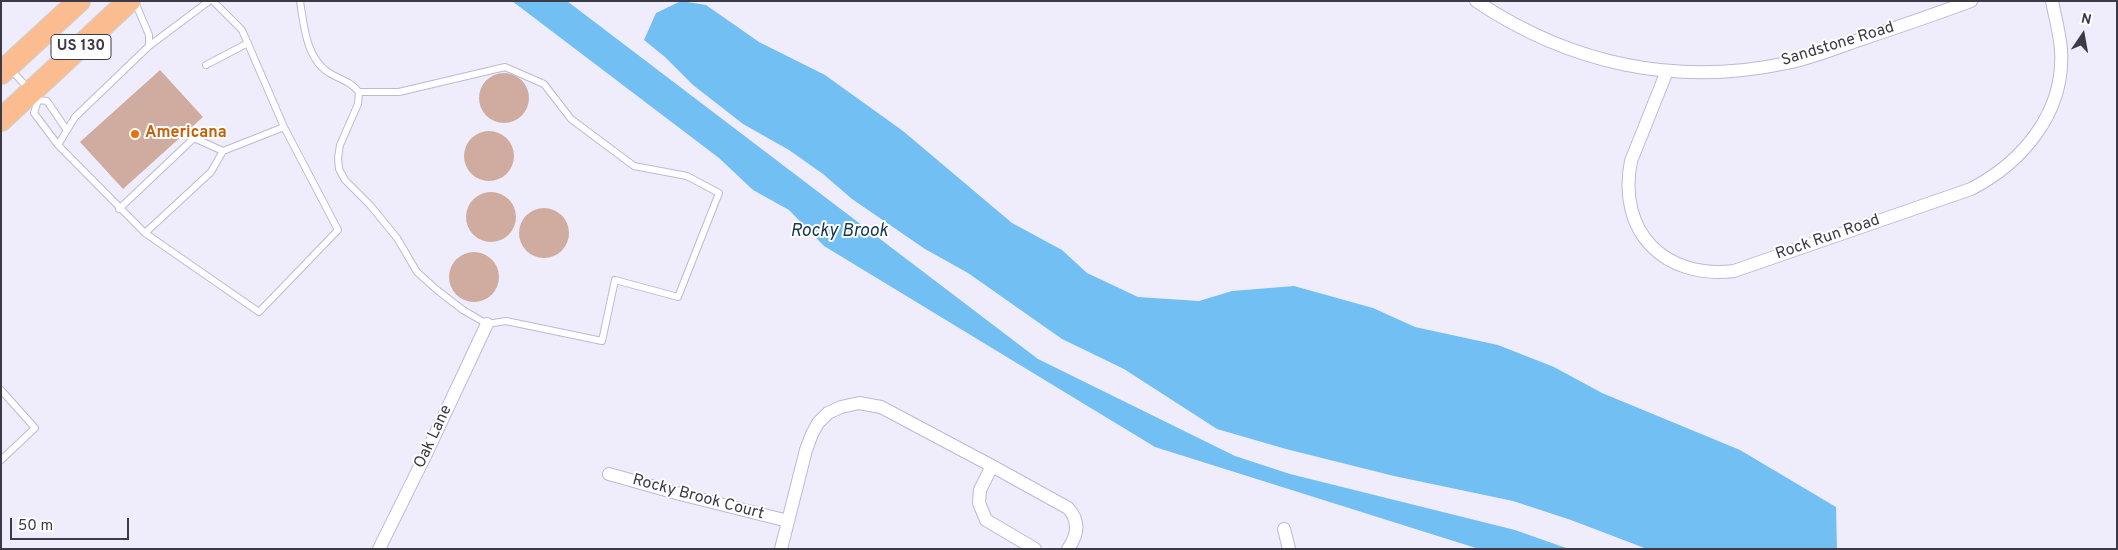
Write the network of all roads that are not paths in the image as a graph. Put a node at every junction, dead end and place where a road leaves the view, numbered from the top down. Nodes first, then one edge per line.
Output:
1 (79, 1) edge
2 (130, 1) edge
3 (134, 1) edge
4 (211, 1) edge
5 (300, 1) edge
6 (1476, 1) edge
7 (1971, 1) edge
8 (2052, 1) edge
9 (248, 43) junction
10 (150, 46) junction
11 (206, 65) dead end
12 (3, 67) edge
13 (1668, 71) junction
14 (360, 92) junction
15 (35, 96) junction
16 (1, 120) edge
17 (284, 127) junction
18 (66, 129) junction
19 (58, 145) junction
20 (223, 151) junction
21 (119, 209) junction
22 (146, 233) junction
23 (487, 324) junction
24 (1, 390) edge
25 (1, 460) edge
26 (992, 466) junction
27 (609, 474) dead end
28 (788, 521) junction
29 (1284, 529) dead end
30 (379, 549) edge
31 (781, 549) edge
32 (1035, 549) edge
33 (1068, 549) edge
34 (1289, 549) edge

1 - 12 highway, US 130
2 - 15 highway, US 130
3 - 10 lane
4 - 9 lane
4 - 10 lane
5 - 14 lane
6 - 13 street, Sandstone Road
7 - 13 street, Sandstone Road
8 - 13 street, Rock Run Road
9 - 11 lane
9 - 17 lane
10 - 18 lane
12 - 15 lane
14 - 23 lane
14 - 23 lane
15 - 16 highway, US 130
15 - 18 lane
15 - 19 lane
17 - 20 lane
17 - 22 lane
18 - 19 lane
19 - 21 lane
20 - 21 lane
20 - 22 lane
21 - 22 lane
23 - 30 street, Oak Lane
24 - 25 lane
26 - 28 street
26 - 32 street
26 - 33 street
27 - 28 street, Rocky Brook Court
28 - 31 street
29 - 34 street

